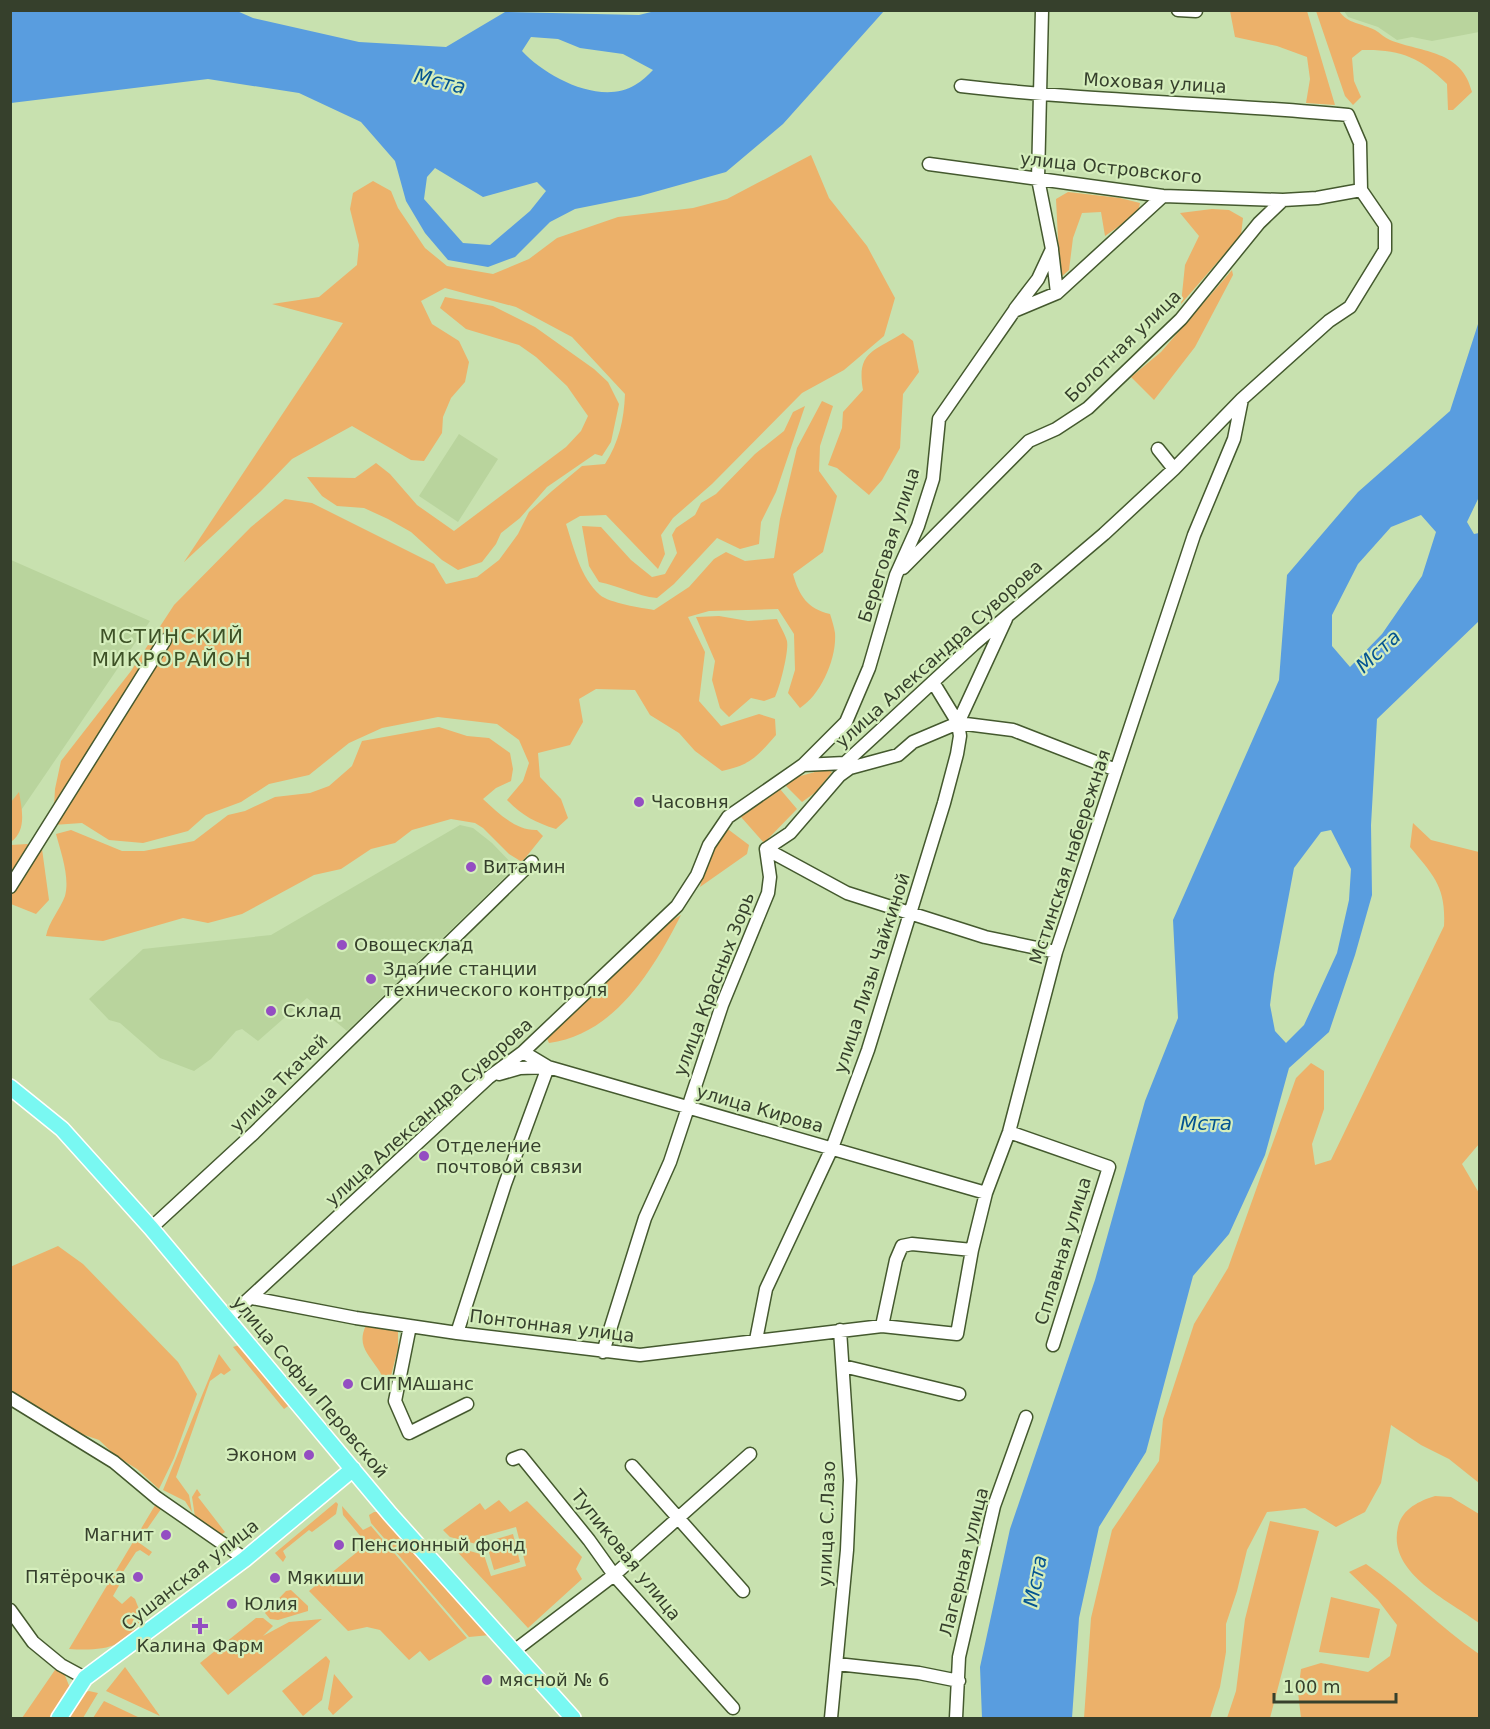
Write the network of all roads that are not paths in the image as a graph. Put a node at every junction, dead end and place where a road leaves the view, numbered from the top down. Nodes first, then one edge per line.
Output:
1 (1042, 10) edge
2 (1178, 10) edge
3 (1196, 11) edge
4 (961, 86) dead end
5 (1040, 95) junction
6 (929, 164) dead end
7 (1038, 179) junction
8 (1361, 190) junction
9 (1163, 196) junction
10 (1283, 200) junction
11 (1052, 249) junction
12 (1057, 293) junction
13 (1014, 311) junction
14 (1242, 399) junction
15 (1158, 449) dead end
16 (1174, 468) junction
17 (896, 575) junction
18 (1008, 614) junction
19 (165, 640) dead end
20 (933, 682) junction
21 (958, 723) junction
22 (803, 765) junction
23 (1116, 770) junction
24 (766, 849) junction
25 (532, 862) dead end
26 (10, 887) edge
27 (911, 915) junction
28 (1056, 952) junction
29 (523, 1052) junction
30 (548, 1067) junction
31 (488, 1078) junction
32 (10, 1087) edge
33 (687, 1107) junction
34 (1009, 1132) junction
35 (832, 1148) junction
36 (986, 1193) junction
37 (152, 1228) junction
38 (972, 1250) junction
39 (252, 1298) junction
40 (227, 1319) junction
41 (410, 1326) junction
42 (882, 1326) junction
43 (840, 1330) junction
44 (458, 1333) junction
45 (957, 1334) joint
46 (756, 1340) junction
47 (1053, 1346) dead end
48 (603, 1352) junction
49 (843, 1366) junction
50 (959, 1394) dead end
51 (10, 1398) edge
52 (467, 1404) dead end
53 (1026, 1418) dead end
54 (750, 1454) dead end
55 (513, 1459) dead end
56 (632, 1466) dead end
57 (353, 1469) junction
58 (675, 1517) junction
59 (245, 1559) junction
60 (614, 1575) junction
61 (743, 1591) dead end
62 (10, 1610) edge
63 (514, 1651) junction
64 (837, 1664) junction
65 (86, 1678) junction
66 (959, 1681) junction
67 (733, 1708) dead end
68 (59, 1719) edge
69 (573, 1719) edge
70 (831, 1719) edge
71 (956, 1719) edge

1 - 5 street
2 - 3 street
4 - 5 street, Моховая улица
5 - 7 street
5 - 8 street, Моховая улица
6 - 7 street, улица Островского
7 - 9 street, улица Островского
7 - 11 street
8 - 10 street, улица Островского
8 - 14 street, улица Александра Суворова
9 - 10 street, улица Островского
9 - 12 street
10 - 17 street, Болотная улица
11 - 12 street
11 - 13 street, Береговая улица
12 - 13 street
13 - 17 street, Береговая улица
14 - 16 street, улица Александра Суворова
14 - 23 street, Мстинская набережная
15 - 16 street
16 - 18 street, улица Александра Суворова
17 - 22 street, Береговая улица
18 - 20 street, улица Александра Суворова
18 - 21 street, улица Лизы Чайкиной
19 - 26 street
20 - 21 street
20 - 22 street, улица Александра Суворова
21 - 23 street
21 - 24 street
21 - 27 street, улица Лизы Чайкиной
22 - 29 street, улица Александра Суворова
23 - 28 street, Мстинская набережная
24 - 27 street
24 - 33 street, улица Красных Зорь
25 - 37 street, улица Ткачей
27 - 28 street
27 - 35 street, улица Лизы Чайкиной
28 - 34 street, Мстинская набережная
29 - 30 street
29 - 31 street, улица Александра Суворова
30 - 31 street, улица Кирова
30 - 33 street, улица Кирова
30 - 44 street
31 - 39 street, улица Александра Суворова
32 - 37 main road, улица Софьи Перовской
33 - 35 street, улица Кирова
33 - 48 street, улица Красных Зорь
34 - 36 street, Мстинская набережная
34 - 47 street, Сплавная улица
35 - 36 street, улица Кирова
35 - 46 street, улица Лизы Чайкиной
36 - 38 street, Мстинская набережная
37 - 40 main road, улица Софьи Перовской
38 - 42 street
38 - 45 street, Мстинская набережная
39 - 40 street, улица Александра Суворова
39 - 41 street, Понтонная улица
40 - 57 main road, улица Софьи Перовской
41 - 44 street, Понтонная улица
41 - 52 street
42 - 43 street, Понтонная улица
42 - 45 street, Понтонная улица
43 - 46 street, Понтонная улица
43 - 49 street, улица С.Лазо
44 - 48 street, Понтонная улица
46 - 48 street, Понтонная улица
49 - 50 street
49 - 64 street, улица С.Лазо
51 - 59 street
53 - 66 street, Лагерная улица
54 - 58 street
55 - 60 street, Тупиковая улица
56 - 58 street
57 - 59 main road, Сушанская улица
57 - 63 main road, улица Софьи Перовской
58 - 60 street
58 - 61 street
59 - 65 main road, Сушанская улица
60 - 63 street
60 - 67 street, Тупиковая улица
62 - 65 street
63 - 69 main road, улица Софьи Перовской
64 - 66 street
64 - 70 street, улица С.Лазо
65 - 68 main road, Сушанская улица
66 - 71 street, Лагерная улица

